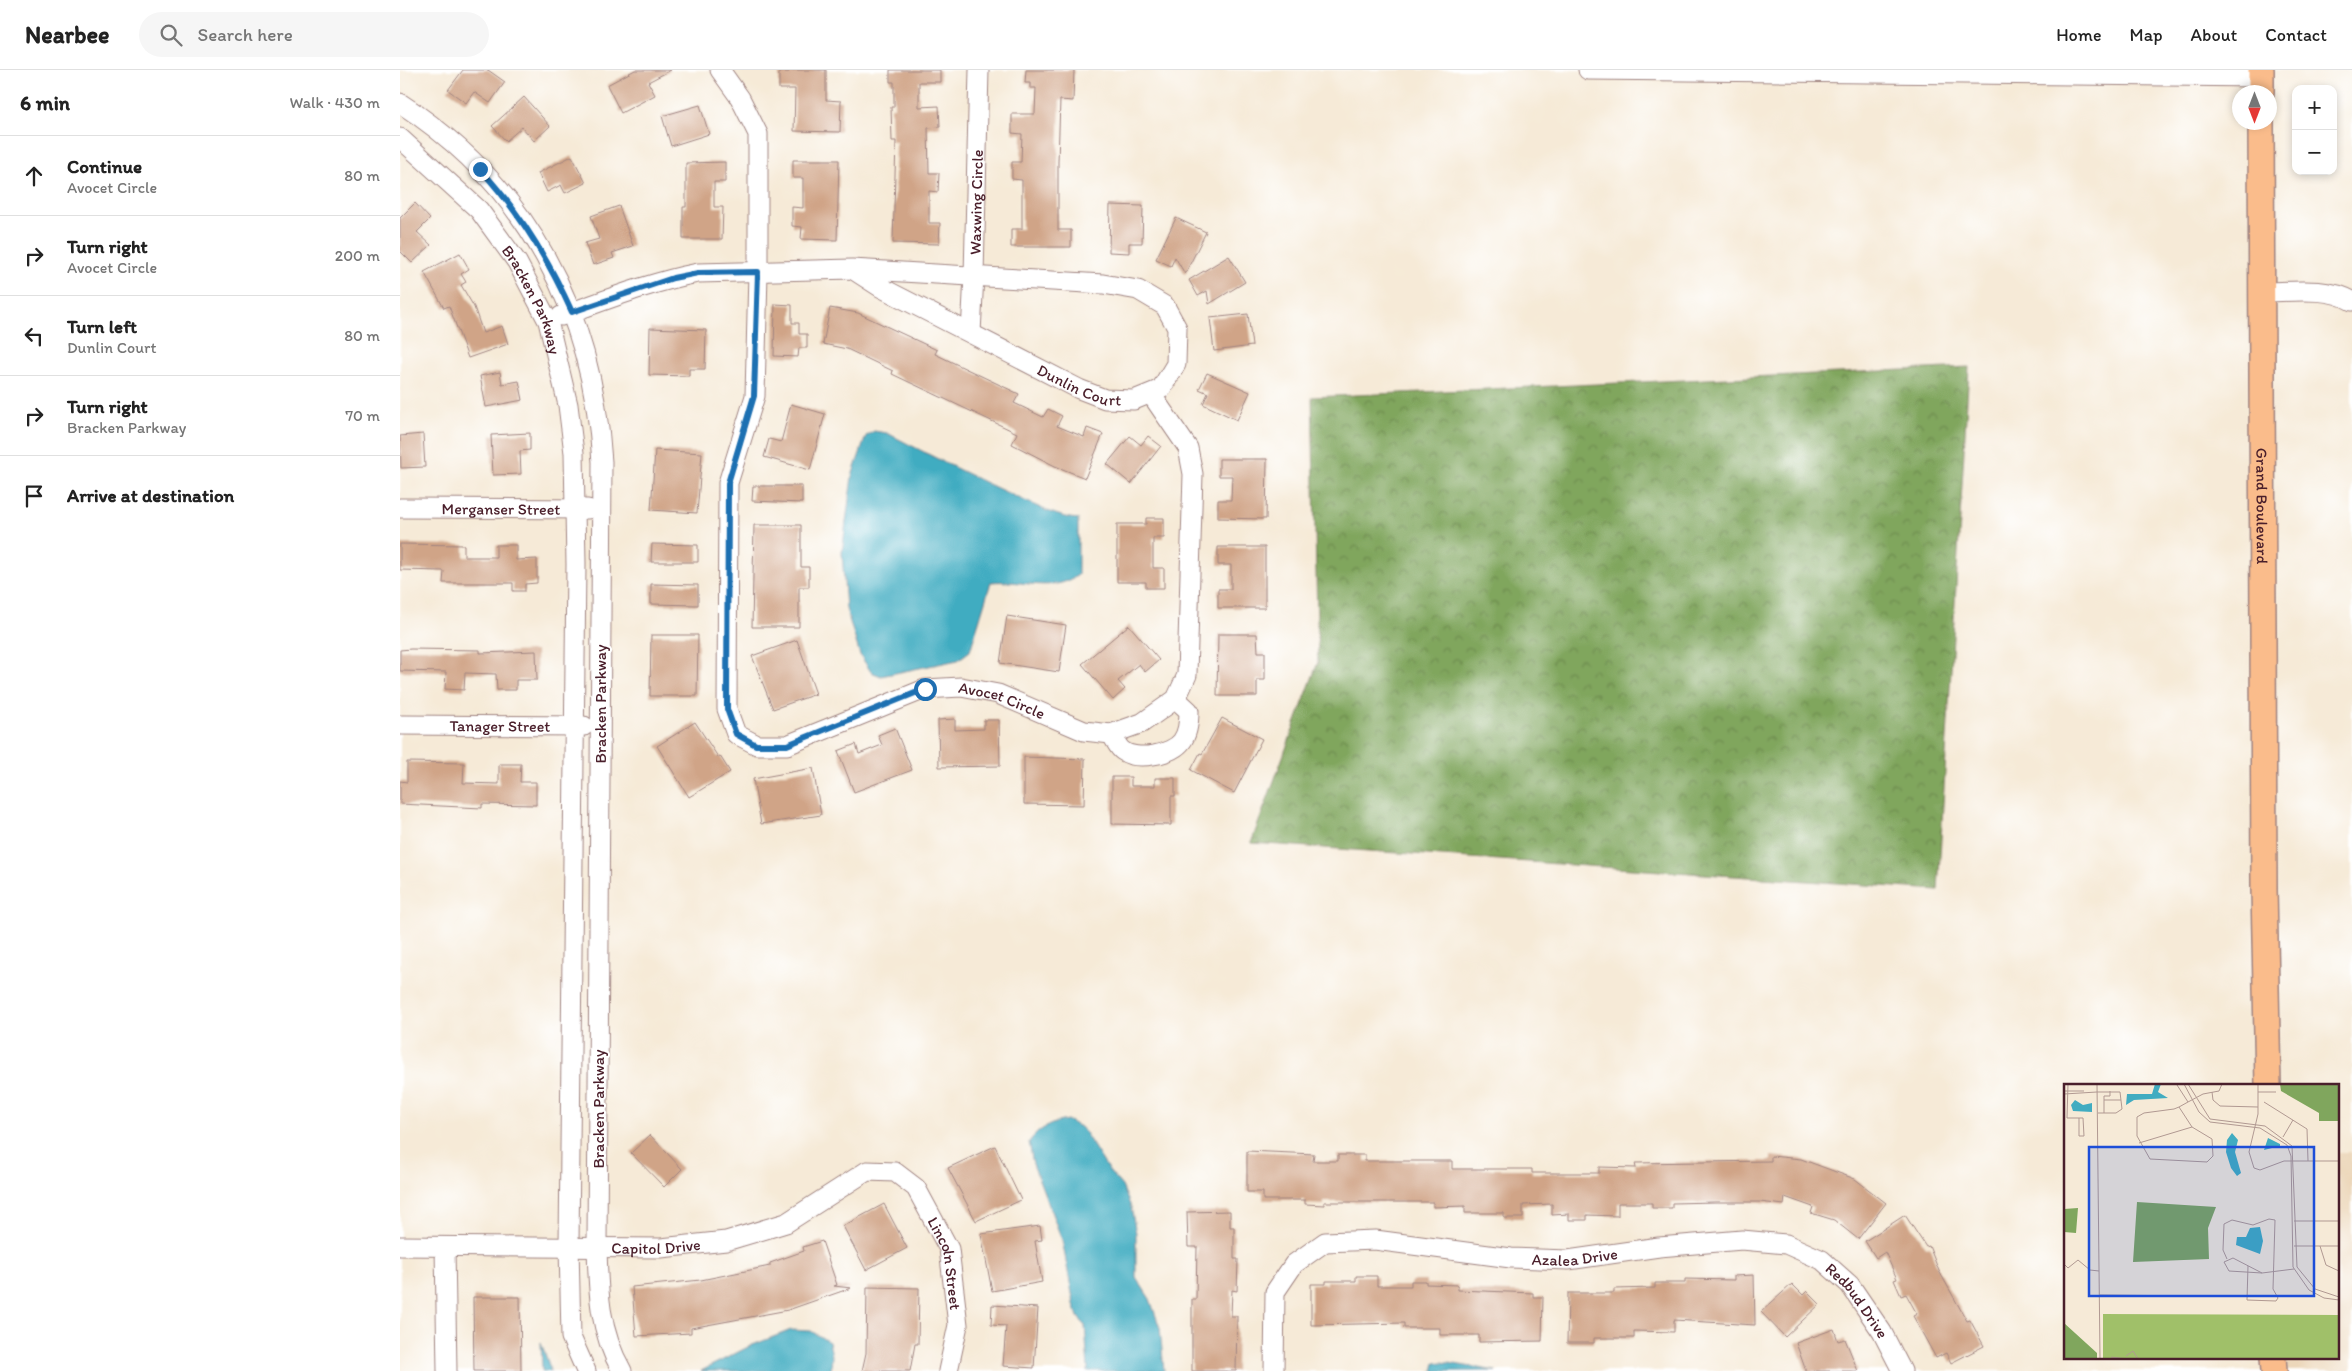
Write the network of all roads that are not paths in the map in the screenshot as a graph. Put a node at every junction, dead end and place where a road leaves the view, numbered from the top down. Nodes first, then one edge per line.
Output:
1 (720, 70) edge
2 (979, 70) edge
3 (1588, 70) edge
4 (2261, 80) edge
5 (400, 103) edge
6 (2261, 130) edge
7 (400, 138) edge
8 (852, 269) junction
9 (758, 272) junction
10 (974, 275) junction
11 (2262, 292) junction
12 (2352, 301) edge
13 (572, 312) junction
14 (548, 321) junction
15 (970, 333) junction
16 (1151, 394) junction
17 (400, 508) edge
18 (602, 508) junction
19 (575, 510) junction
20 (1176, 699) junction
21 (400, 726) edge
22 (573, 726) junction
23 (600, 726) junction
24 (1112, 734) junction
25 (571, 870) junction
26 (599, 870) junction
27 (2268, 1084) edge
28 (895, 1172) joint
29 (400, 1246) edge
30 (569, 1246) junction
31 (597, 1246) junction
32 (445, 1247) junction
33 (1822, 1260) joint
34 (2273, 1358) edge
35 (447, 1371) edge
36 (586, 1371) edge
37 (622, 1371) edge
38 (948, 1371) edge
39 (1274, 1371) edge
40 (1902, 1371) edge
41 (2274, 1371) edge

1 - 9 street
2 - 10 street, Waxwing Circle
3 - 4 street
5 - 13 street, Bracken Parkway
6 - 11 main road, Grand Boulevard
7 - 14 street, Bracken Parkway
8 - 9 street
8 - 10 street
8 - 15 street, Dunlin Court
9 - 13 street
9 - 24 street, Avocet Circle
10 - 15 street, Waxwing Circle
10 - 16 street
11 - 12 street
11 - 27 main road, Grand Boulevard
13 - 14 street
13 - 18 street, Bracken Parkway
14 - 19 street, Bracken Parkway
15 - 16 street, Dunlin Court
16 - 20 street
17 - 19 street, Merganser Street
18 - 19 street, Merganser Street
18 - 23 street, Bracken Parkway
19 - 22 street, Bracken Parkway
20 - 24 street, Avocet Circle
20 - 24 street
21 - 22 street, Tanager Street
22 - 23 street, Tanager Street
22 - 25 street, Bracken Parkway
23 - 26 street, Bracken Parkway
25 - 26 street
25 - 30 street, Bracken Parkway
26 - 31 street, Bracken Parkway
28 - 31 street, Capitol Drive
28 - 38 street, Lincoln Street
29 - 32 street, Capitol Drive
30 - 31 street, Capitol Drive
30 - 32 street, Capitol Drive
30 - 36 street, Bracken Parkway
31 - 37 street, Bracken Parkway
32 - 35 street
33 - 39 street, Azalea Drive
33 - 40 street, Redbud Drive
34 - 41 main road

